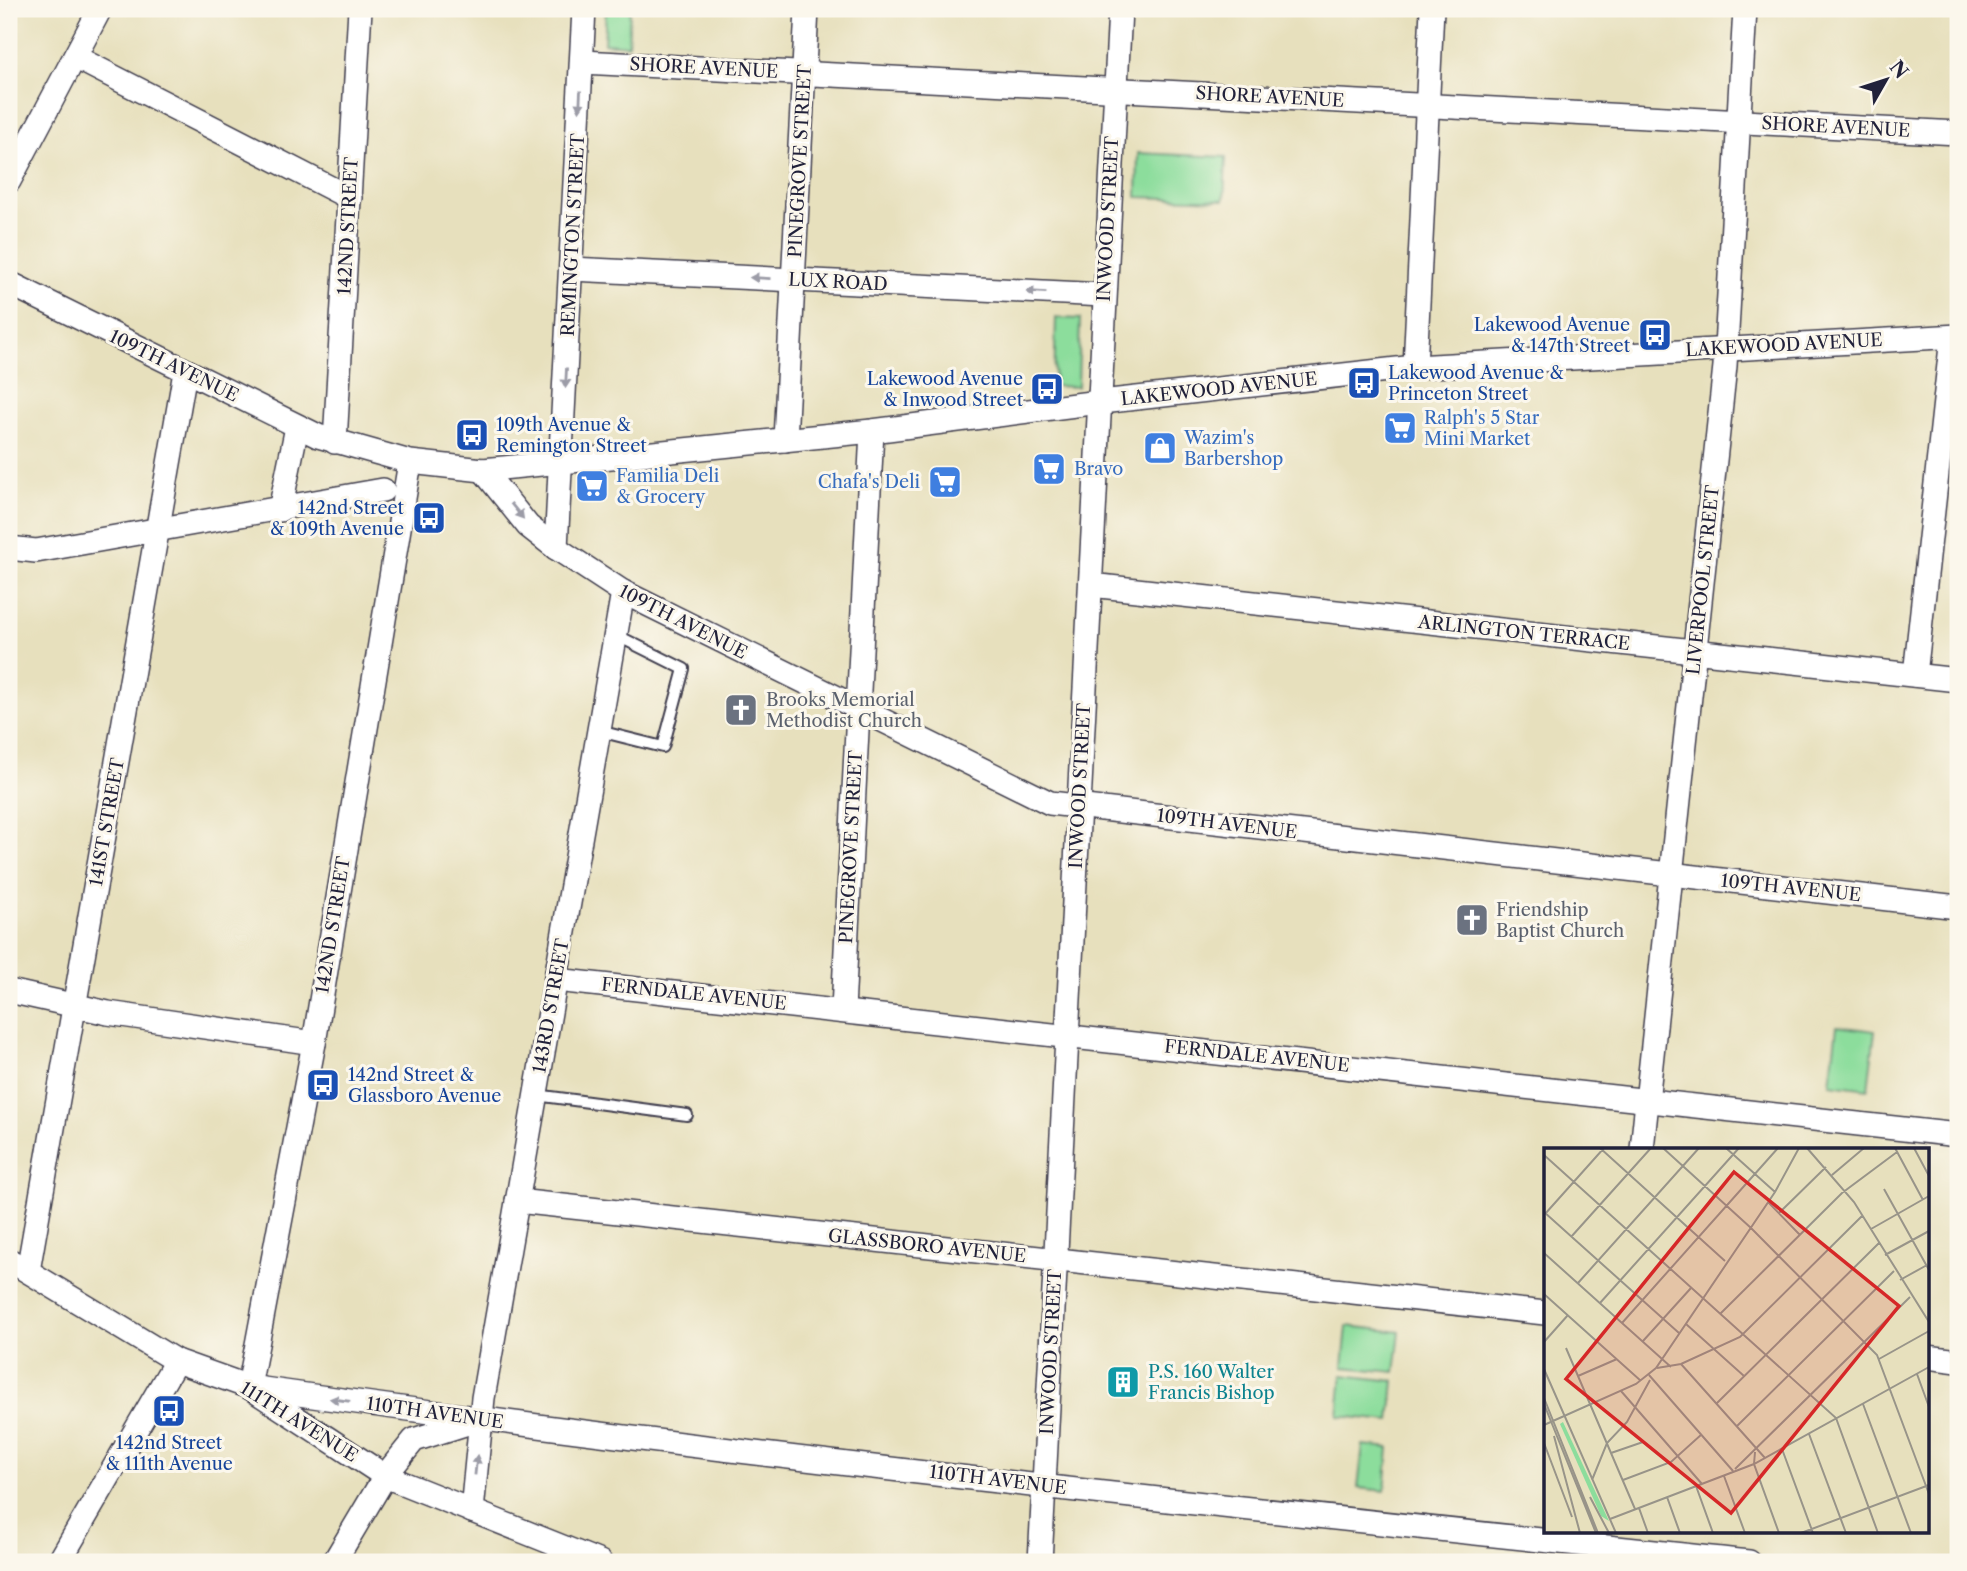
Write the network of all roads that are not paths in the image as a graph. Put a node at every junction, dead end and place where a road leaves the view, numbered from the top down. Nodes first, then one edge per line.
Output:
1 (100, 9) edge
2 (360, 9) edge
3 (584, 9) edge
4 (807, 9) edge
5 (1119, 9) edge
6 (1432, 9) edge
7 (1745, 9) edge
8 (75, 57) junction
9 (582, 62) junction
10 (804, 73) junction
11 (1115, 89) junction
12 (1426, 105) junction
13 (1739, 122) junction
14 (1958, 133) edge
15 (12, 165) edge
16 (350, 198) junction
17 (571, 269) junction
18 (794, 280) junction
19 (9, 283) edge
20 (1104, 295) junction
21 (1955, 337) edge
22 (1727, 347) junction
23 (1415, 367) junction
24 (185, 372) junction
25 (1100, 402) junction
26 (297, 427) junction
27 (872, 431) junction
28 (785, 439) junction
29 (335, 442) junction
30 (1949, 458) edge
31 (562, 461) junction
32 (410, 463) junction
33 (483, 470) junction
34 (383, 490) dead end
35 (280, 510) junction
36 (158, 527) junction
37 (9, 548) edge
38 (556, 548) junction
39 (1091, 584) junction
40 (623, 592) junction
41 (616, 635) junction
42 (1695, 652) junction
43 (1915, 675) junction
44 (1958, 680) edge
45 (858, 710) junction
46 (599, 731) junction
47 (1079, 807) junction
48 (1671, 875) junction
49 (1958, 907) edge
50 (556, 979) junction
51 (9, 990) edge
52 (75, 1007) junction
53 (843, 1010) junction
54 (1067, 1035) junction
55 (314, 1042) junction
56 (536, 1095) junction
57 (1647, 1099) junction
58 (687, 1115) dead end
59 (1958, 1135) edge
60 (1642, 1148) edge
61 (517, 1201) junction
62 (1056, 1261) junction
63 (18, 1266) edge
64 (1544, 1313) edge
65 (1928, 1357) edge
66 (176, 1361) junction
67 (1958, 1361) edge
68 (249, 1387) junction
69 (481, 1419) junction
70 (385, 1476) junction
71 (1044, 1485) junction
72 (471, 1511) junction
73 (1595, 1546) edge
74 (59, 1562) edge
75 (334, 1562) edge
76 (600, 1562) edge
77 (1040, 1562) edge
78 (1749, 1562) edge

1 - 8 street
2 - 16 street, 142ND STREET
3 - 9 street, REMINGTON STREET
4 - 10 street, PINEGROVE STREET
5 - 11 street, INWOOD STREET
6 - 12 street
7 - 13 street, LIVERPOOL STREET
8 - 15 street
8 - 16 street
9 - 10 street, SHORE AVENUE
9 -> 17 street, REMINGTON STREET
10 - 11 street, SHORE AVENUE
10 - 18 street, PINEGROVE STREET
11 - 12 street, SHORE AVENUE
11 - 20 street, INWOOD STREET
12 - 13 street, SHORE AVENUE
12 - 23 street
13 - 14 street, SHORE AVENUE
13 - 22 street, LIVERPOOL STREET
16 - 29 street, 142ND STREET
18 -> 17 street, LUX ROAD
17 -> 31 street, REMINGTON STREET
20 -> 18 street, LUX ROAD
18 - 28 street, PINEGROVE STREET
19 - 24 street, 109TH AVENUE
20 - 25 street, INWOOD STREET
21 - 22 street, LAKEWOOD AVENUE
21 - 30 street
22 - 23 street, LAKEWOOD AVENUE
22 - 42 street, LIVERPOOL STREET
23 - 25 street, LAKEWOOD AVENUE
24 - 26 street, 109TH AVENUE
24 - 36 street, 141ST STREET
25 - 27 street, LAKEWOOD AVENUE
25 - 39 street, INWOOD STREET
26 - 29 street, 109TH AVENUE
26 - 35 street
27 - 28 street, LAKEWOOD AVENUE
27 - 45 street, PINEGROVE STREET
28 - 31 street, LAKEWOOD AVENUE
29 - 32 street, 109TH AVENUE
30 - 43 street
31 - 33 street, LAKEWOOD AVENUE
31 - 38 street
32 - 33 street, 109TH AVENUE
32 - 55 street, 142ND STREET
33 -> 38 street, 109TH AVENUE
34 - 35 street
35 - 36 street
36 - 37 street
36 - 52 street, 141ST STREET
38 - 40 street, 109TH AVENUE
39 - 42 street, ARLINGTON TERRACE
39 - 47 street, INWOOD STREET
40 - 41 street, 143RD STREET
40 - 45 street, 109TH AVENUE
41 - 46 street, 143RD STREET
41 - 46 lane
42 - 43 street, ARLINGTON TERRACE
42 - 48 street, LIVERPOOL STREET
43 - 44 street, ARLINGTON TERRACE
45 - 47 street, 109TH AVENUE
45 - 53 street, PINEGROVE STREET
46 - 50 street, 143RD STREET
47 - 48 street, 109TH AVENUE
47 - 54 street, INWOOD STREET
48 - 49 street, 109TH AVENUE
48 - 57 street, LIVERPOOL STREET
50 - 53 street, FERNDALE AVENUE
50 - 56 street, 143RD STREET
51 - 52 street
52 - 55 street
52 - 63 street, 141ST STREET
53 - 54 street, FERNDALE AVENUE
54 - 57 street, FERNDALE AVENUE
54 - 62 street, INWOOD STREET
55 - 68 street, 142ND STREET
56 - 58 lane
56 - 61 street, 143RD STREET
57 - 59 street, FERNDALE AVENUE
57 - 60 street, LIVERPOOL STREET
61 - 62 street, GLASSBORO AVENUE
61 - 69 street, 143RD STREET
62 - 64 street, GLASSBORO AVENUE
62 - 71 street, INWOOD STREET
63 - 66 street, 111TH AVENUE
65 - 67 street
66 - 68 street, 111TH AVENUE
66 - 74 street
69 -> 68 street, 110TH AVENUE
68 - 70 street, 111TH AVENUE
69 - 70 street
69 - 71 street, 110TH AVENUE
72 -> 69 street, 143RD STREET
70 - 72 street, 111TH AVENUE
70 - 75 street
71 - 73 street, 110TH AVENUE
71 - 77 street, INWOOD STREET
72 - 76 street, 111TH AVENUE
73 - 78 street, 110TH AVENUE

